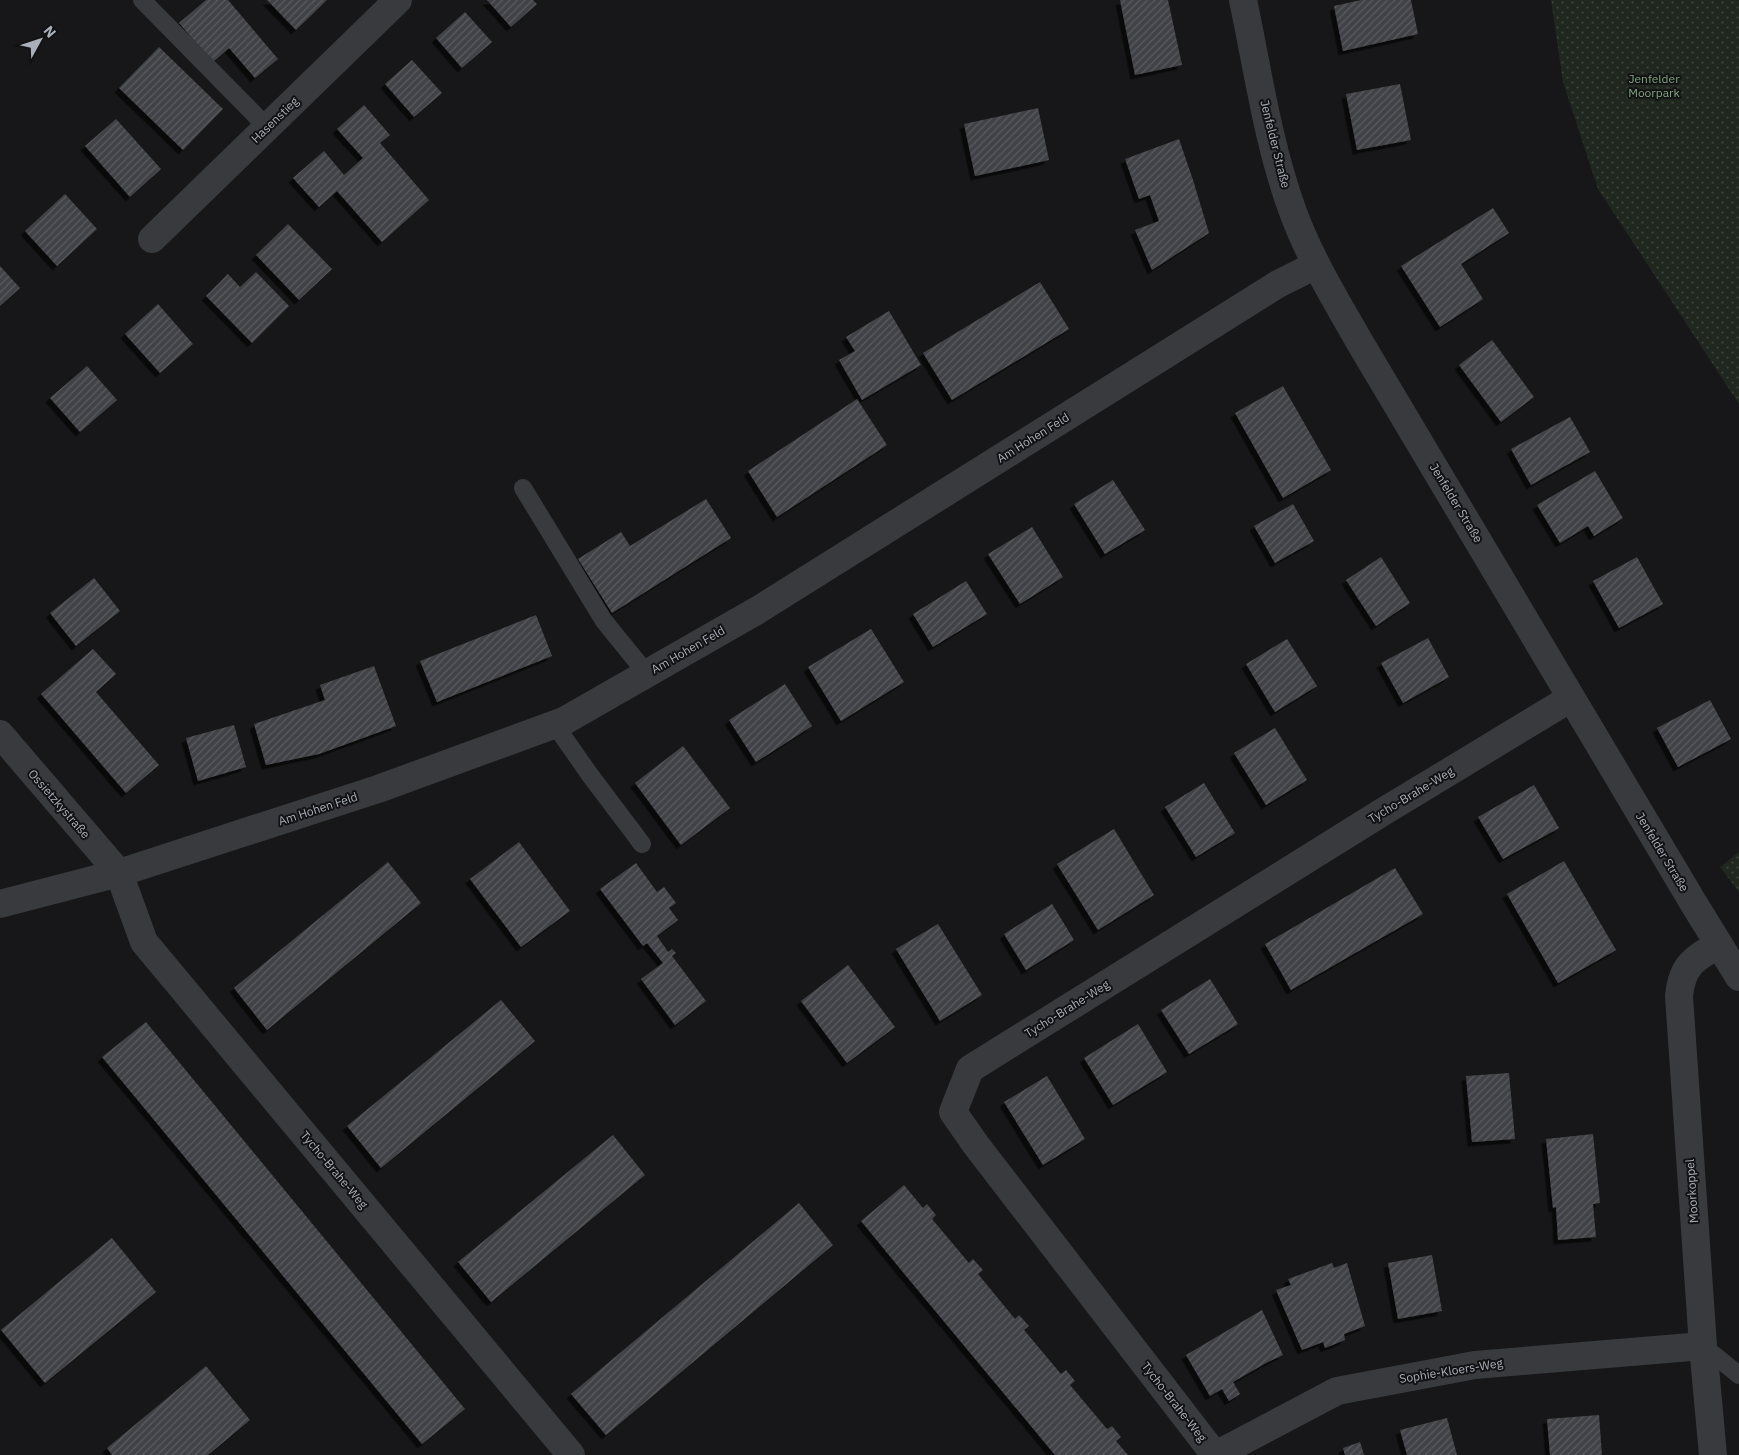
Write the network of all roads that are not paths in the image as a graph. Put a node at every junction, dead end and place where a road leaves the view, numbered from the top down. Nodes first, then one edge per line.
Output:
1 (142, 0) edge
2 (398, 0) edge
3 (1243, 0) edge
4 (267, 128) junction
5 (152, 239) dead end
6 (1316, 265) junction
7 (523, 488) dead end
8 (646, 674) junction
9 (1571, 698) junction
10 (555, 725) junction
11 (0, 734) edge
12 (642, 844) dead end
13 (119, 873) junction
14 (0, 904) edge
15 (1718, 945) junction
16 (1739, 977) edge
17 (1703, 1346) junction
18 (1739, 1375) edge
19 (570, 1455) edge
20 (1216, 1455) edge
21 (1712, 1455) edge

1 - 4 lane
2 - 4 street, Hasenstieg
3 - 6 street, Jenfelder Straße
4 - 5 street, Hasenstieg
6 - 8 street, Am Hohen Feld
6 - 9 street, Jenfelder Straße
7 - 8 lane
8 - 10 street, Am Hohen Feld
9 - 15 street, Jenfelder Straße
9 - 20 street, Tycho-Brahe-Weg
10 - 12 lane
10 - 13 street, Am Hohen Feld
11 - 13 street, Ossietzkystraße
13 - 14 street, Am Hohen Feld
13 - 19 street, Tycho-Brahe-Weg
15 - 16 street, Jenfelder Straße
15 - 17 street, Moorkoppel
17 - 18 lane
17 - 20 street, Sophie-Kloers-Weg
17 - 21 street, Moorkoppel

